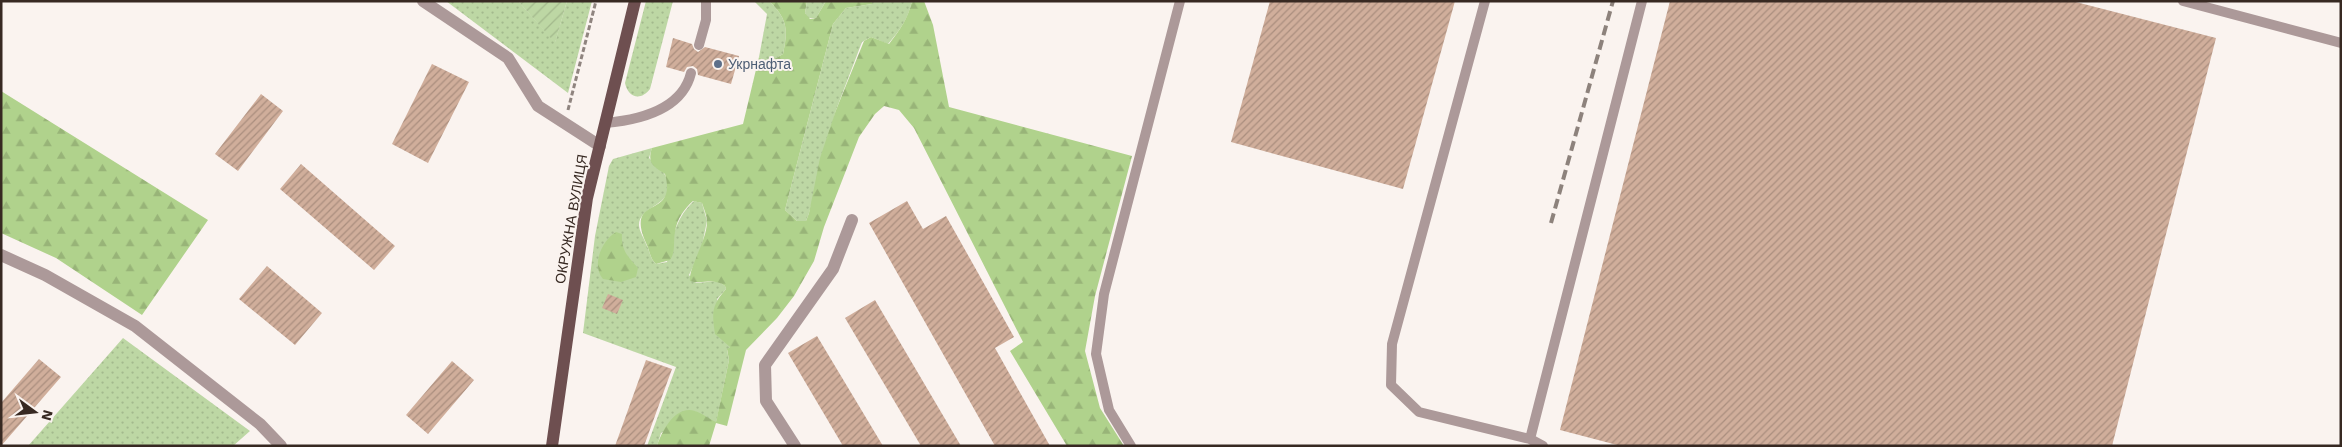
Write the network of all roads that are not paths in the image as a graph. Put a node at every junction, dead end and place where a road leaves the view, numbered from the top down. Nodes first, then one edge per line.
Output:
1 (423, 1) edge
2 (635, 1) edge
3 (706, 1) edge
4 (1180, 1) edge
5 (1485, 1) edge
6 (1642, 1) edge
7 (2184, 1) edge
8 (2341, 43) edge
9 (699, 45) dead end
10 (692, 74) dead end
11 (605, 123) junction
12 (600, 146) junction
13 (852, 220) dead end
14 (1, 255) edge
15 (1530, 439) junction
16 (281, 446) edge
17 (552, 446) edge
18 (795, 446) edge
19 (1131, 446) edge
20 (1543, 446) edge

1 - 12 street
2 - 11 main road, ОКРУЖНА ВУЛИЦЯ
3 - 9 lane
4 - 19 lane
5 - 15 lane
6 - 15 lane
7 - 8 lane
10 - 11 lane
11 - 12 main road, ОКРУЖНА ВУЛИЦЯ
12 - 17 main road, ОКРУЖНА ВУЛИЦЯ
13 - 18 street
14 - 16 street
15 - 20 lane

